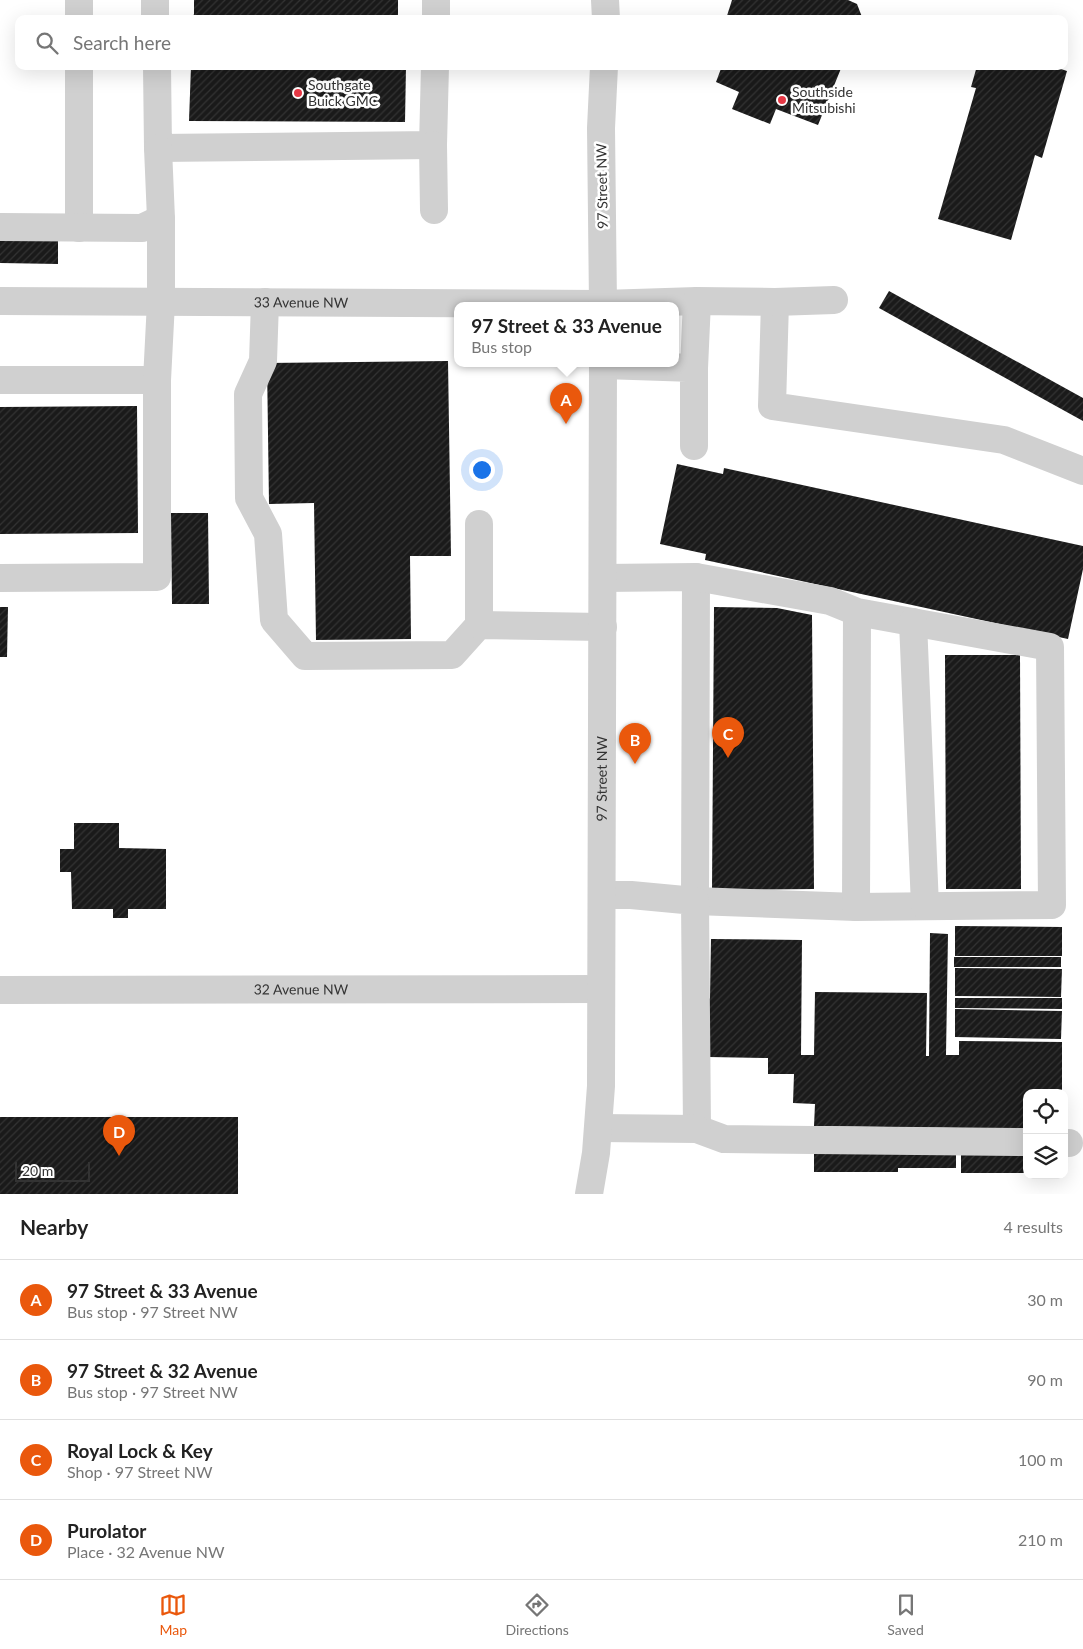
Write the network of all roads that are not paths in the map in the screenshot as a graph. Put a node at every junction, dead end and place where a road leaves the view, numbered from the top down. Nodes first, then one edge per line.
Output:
1 (80, 0) edge
2 (155, 0) edge
3 (436, 0) edge
4 (605, 0) edge
5 (80, 15) edge
6 (156, 15) edge
7 (436, 15) edge
8 (606, 15) edge
9 (80, 70) edge
10 (156, 70) edge
11 (435, 70) edge
12 (604, 70) edge
13 (433, 145) junction
14 (158, 148) junction
15 (434, 210) dead end
16 (161, 219) junction
17 (0, 227) edge
18 (80, 228) junction
19 (834, 300) dead end
20 (0, 301) edge
21 (697, 301) junction
22 (161, 302) junction
23 (265, 302) junction
24 (604, 302) edge
25 (666, 302) edge
26 (775, 302) junction
27 (454, 303) edge
28 (604, 367) edge
29 (672, 367) edge
30 (694, 368) junction
31 (0, 380) edge
32 (157, 380) junction
33 (694, 446) dead end
34 (1083, 471) edge
35 (479, 524) dead end
36 (696, 577) junction
37 (0, 578) edge
38 (603, 578) junction
39 (857, 612) junction
40 (913, 622) junction
41 (479, 625) junction
42 (603, 627) junction
43 (602, 895) junction
44 (695, 902) junction
45 (856, 906) junction
46 (925, 906) junction
47 (602, 989) junction
48 (0, 990) edge
49 (599, 1128) junction
50 (697, 1129) junction
51 (1023, 1142) edge
52 (589, 1194) edge

1 - 5 street
2 - 6 street
3 - 7 street
4 - 8 street
9 - 18 street
10 - 14 street
11 - 13 street
12 - 24 street, 97 Street NW
13 - 14 street
13 - 15 street
14 - 16 street
16 - 18 street
16 - 22 street
17 - 18 street
19 - 26 street, 33 Avenue NW
20 - 22 street, 33 Avenue NW
21 - 25 street, 33 Avenue NW
21 - 26 street, 33 Avenue NW
21 - 30 street
22 - 23 street, 33 Avenue NW
22 - 32 street
23 - 27 street, 33 Avenue NW
23 - 41 street
26 - 34 street
28 - 38 street, 97 Street NW
29 - 30 street
30 - 33 street
31 - 32 street
32 - 37 street
35 - 41 street
36 - 38 street
36 - 39 street
36 - 44 street
38 - 42 street, 97 Street NW
39 - 40 street
39 - 45 street
40 - 46 street
40 - 46 street
41 - 42 street
42 - 43 street, 97 Street NW
43 - 44 street
43 - 47 street, 97 Street NW
44 - 45 street
44 - 50 street
45 - 46 street
47 - 48 street, 32 Avenue NW
47 - 49 street, 97 Street NW
49 - 50 street
49 - 52 street, 97 Street NW
50 - 51 street

